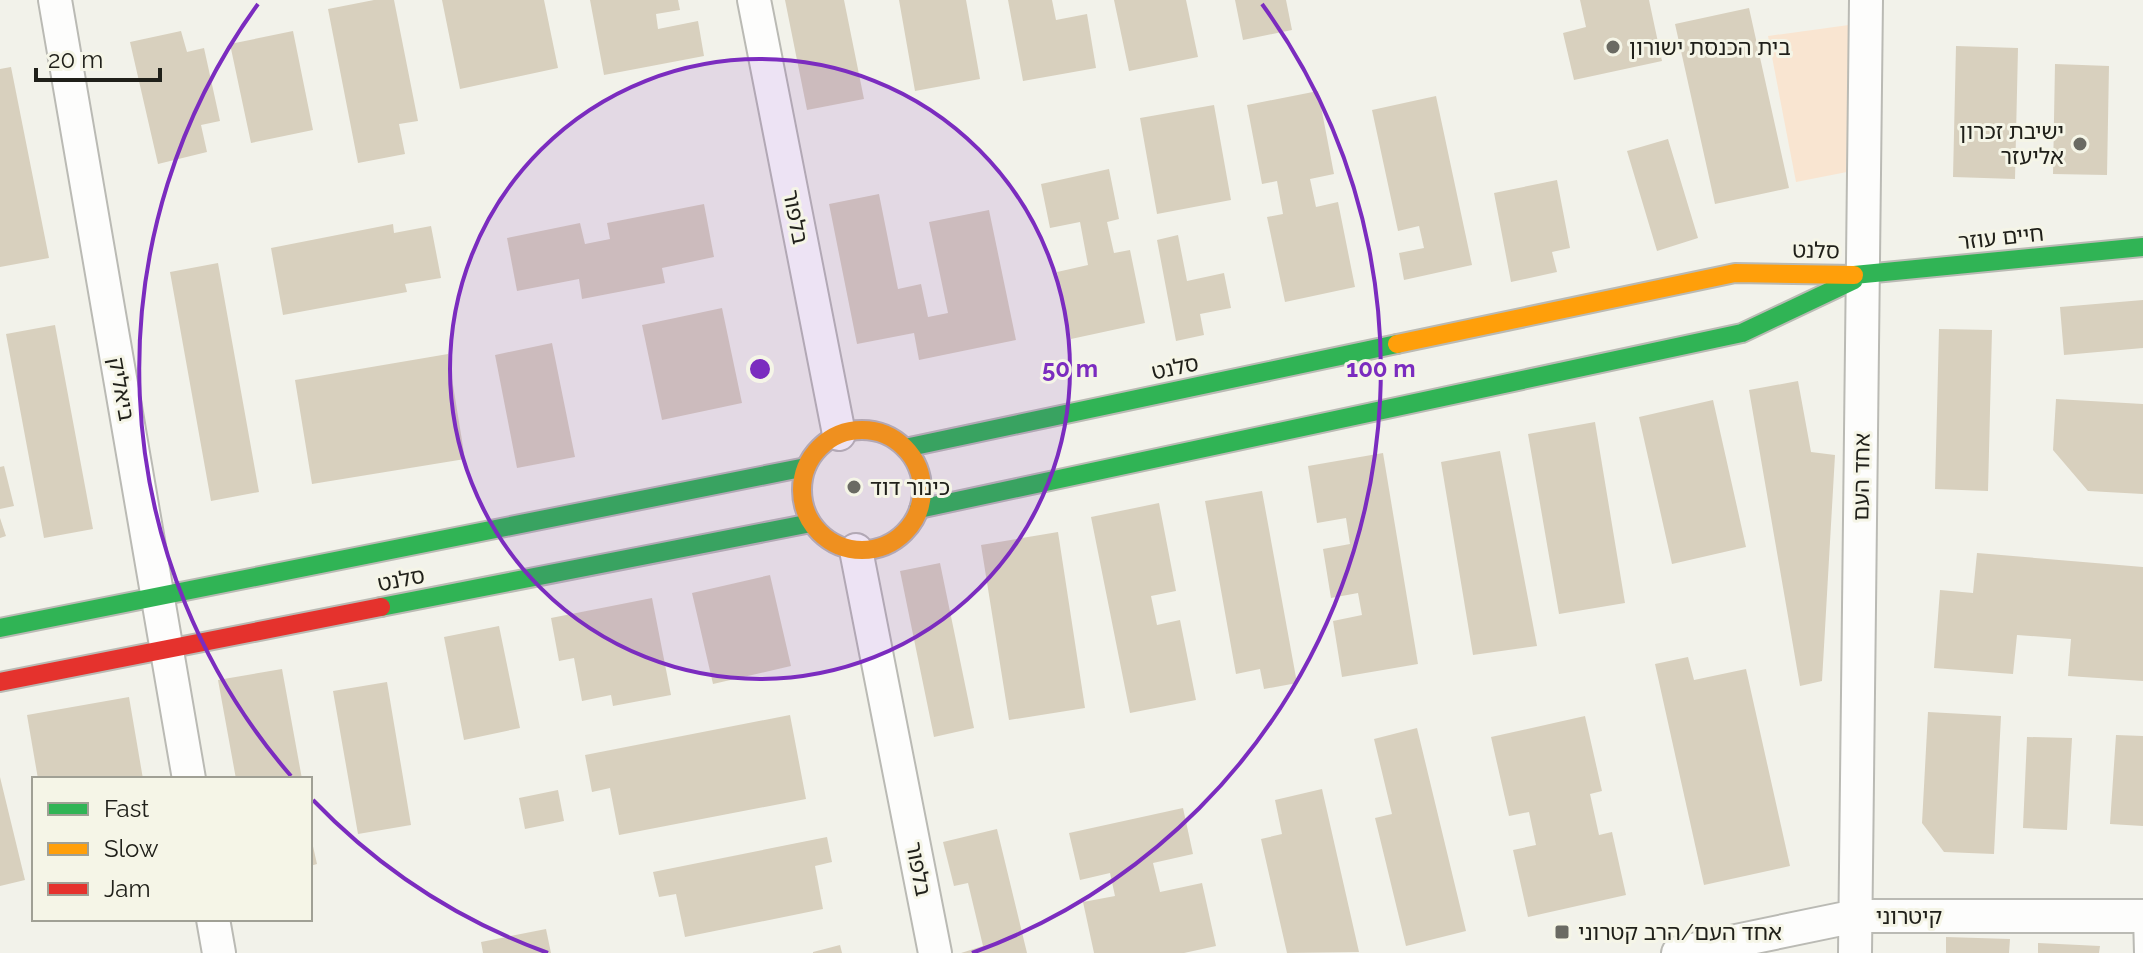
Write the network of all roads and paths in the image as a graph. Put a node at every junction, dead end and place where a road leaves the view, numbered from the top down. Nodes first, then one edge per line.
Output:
1 (55, 0) edge
2 (754, 0) edge
3 (1866, 0) edge
4 (2143, 247) edge
5 (1864, 275) junction
6 (839, 434) junction
7 (905, 448) junction
8 (806, 467) junction
9 (919, 509) junction
10 (811, 523) junction
11 (856, 550) junction
12 (158, 597) junction
13 (0, 628) edge
14 (167, 649) junction
15 (0, 682) edge
16 (189, 777) edge
17 (1856, 916) junction
18 (2143, 916) edge
19 (213, 921) edge
20 (219, 953) edge
21 (935, 953) edge
22 (1678, 953) edge
23 (1855, 953) edge
24 (2143, 953) edge

1 - 12 street, ביאליק
2 - 6 street, בלפור
3 - 5 street, אחד העם
4 - 5 street, חיים עוזר
5 - 7 street, סלנט
5 - 9 street, סלנט
5 - 17 street, אחד העם
6 - 7 street
6 - 8 street
7 - 9 street
8 - 10 street
8 - 12 street, סלנט
9 - 11 street
10 - 11 street
10 - 14 street, סלנט
11 - 21 street, בלפור
12 - 13 street, סלנט
12 - 14 street, ביאליק
14 - 15 street, סלנט
14 - 16 street, ביאליק
17 - 18 street, קיטרוני
17 - 22 street, קיטרוני
17 - 23 street, אחד העם
18 - 24 lane
19 - 20 street

